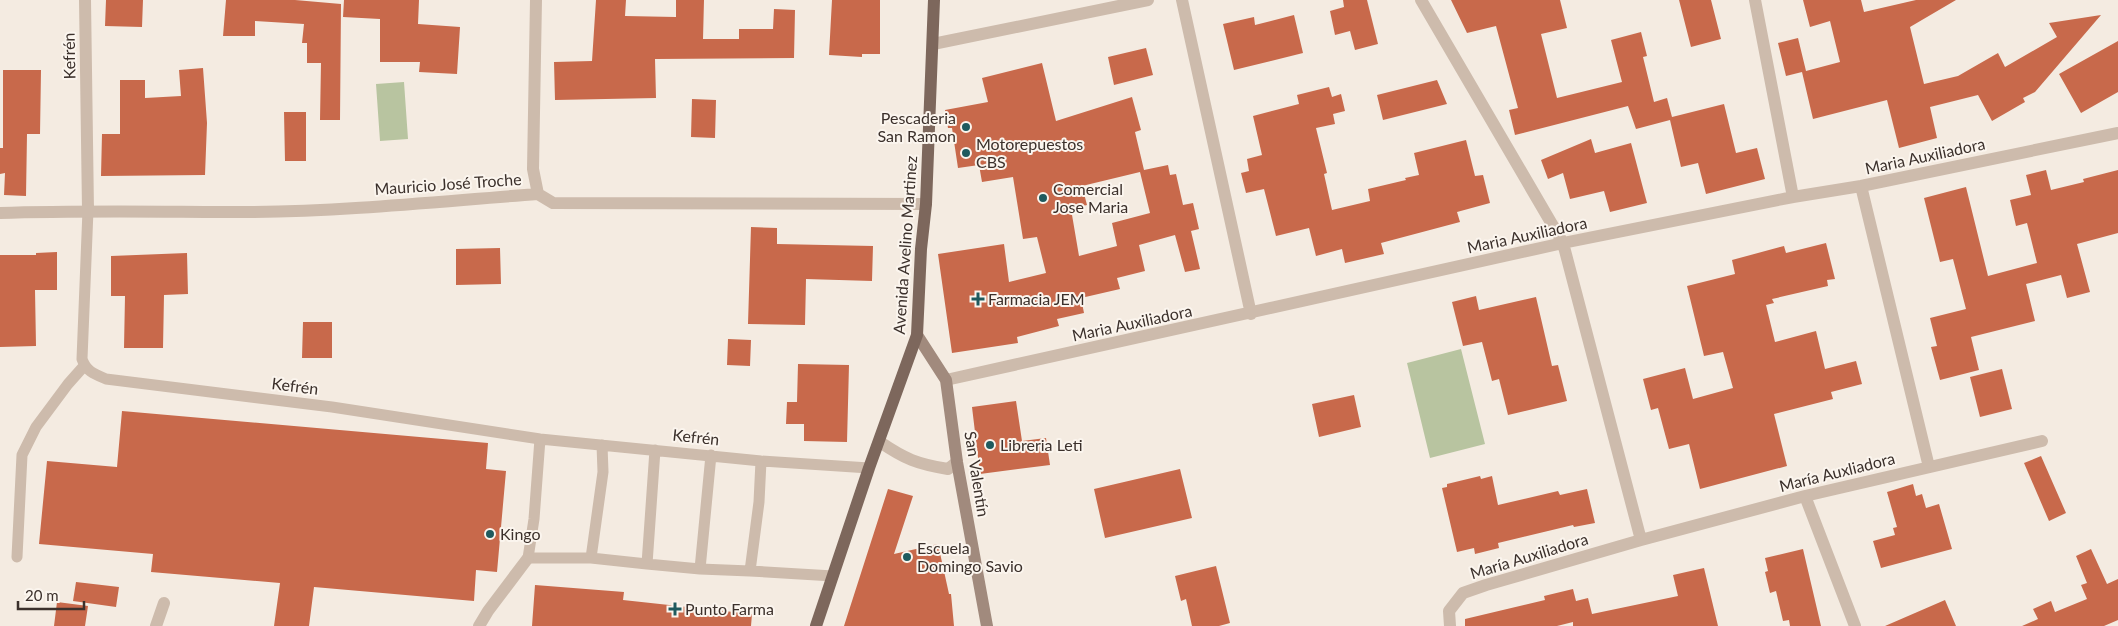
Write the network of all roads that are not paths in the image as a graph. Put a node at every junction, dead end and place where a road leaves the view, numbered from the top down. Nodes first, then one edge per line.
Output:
1 (85, 0) edge
2 (536, 0) edge
3 (934, 0) edge
4 (1148, 0) edge
5 (1182, 0) edge
6 (1421, 0) edge
7 (1755, 0) edge
8 (933, 44) junction
9 (2118, 133) edge
10 (1861, 186) junction
11 (538, 194) junction
12 (1793, 197) junction
13 (926, 204) junction
14 (88, 210) junction
15 (0, 213) edge
16 (1563, 244) junction
17 (1251, 314) junction
18 (918, 335) junction
19 (84, 366) junction
20 (946, 380) junction
21 (540, 439) junction
22 (2042, 441) dead end
23 (880, 442) junction
24 (602, 445) junction
25 (655, 450) junction
26 (711, 455) junction
27 (761, 461) junction
28 (957, 462) junction
29 (1929, 467) junction
30 (869, 468) junction
31 (1805, 496) junction
32 (1641, 540) junction
33 (17, 557) dead end
34 (528, 558) junction
35 (591, 558) junction
36 (647, 564) junction
37 (700, 569) junction
38 (750, 571) junction
39 (833, 576) junction
40 (164, 603) dead end
41 (156, 626) edge
42 (479, 626) edge
43 (816, 626) edge
44 (987, 626) edge
45 (1450, 626) edge
46 (1855, 626) edge

1 - 14 street, Kefrén
2 - 11 street
3 - 8 main road, Avenida Avelino Martinez
4 - 8 street
5 - 17 street
6 - 16 street
7 - 12 street
8 - 13 main road, Avenida Avelino Martinez
9 - 10 street, Maria Auxiliadora
10 - 12 street, Maria Auxiliadora
10 - 29 street
11 - 13 street, Mauricio José Troche
11 - 14 street, Mauricio José Troche
12 - 16 street, Maria Auxiliadora
13 - 18 main road, Avenida Avelino Martinez
14 - 15 street, Mauricio José Troche
14 - 19 lane, Kefrén
16 - 17 street, Maria Auxiliadora
16 - 32 street
17 - 20 street, Maria Auxiliadora
18 - 20 main road, San Valentín
18 - 23 main road, Avenida Avelino Martinez
19 - 21 lane, Kefrén
19 - 33 lane
20 - 28 main road, San Valentín
21 - 24 lane, Kefrén
21 - 34 lane
22 - 29 street, María Auxliadora
23 - 28 street
23 - 30 main road, Avenida Avelino Martinez
24 - 25 lane, Kefrén
24 - 35 lane
25 - 26 lane, Kefrén
25 - 36 lane
26 - 27 lane, Kefrén
26 - 37 lane
27 - 30 lane, Kefrén
27 - 38 lane
28 - 44 main road, San Valentín
29 - 31 street, María Auxliadora
30 - 39 main road, Avenida Avelino Martinez
31 - 32 street, María Auxliadora
31 - 46 street
32 - 45 street, María Auxiliadora
34 - 35 lane
34 - 42 street
35 - 36 lane
36 - 37 lane
37 - 38 lane
38 - 39 lane
39 - 43 main road, Avenida Avelino Martinez
40 - 41 street

